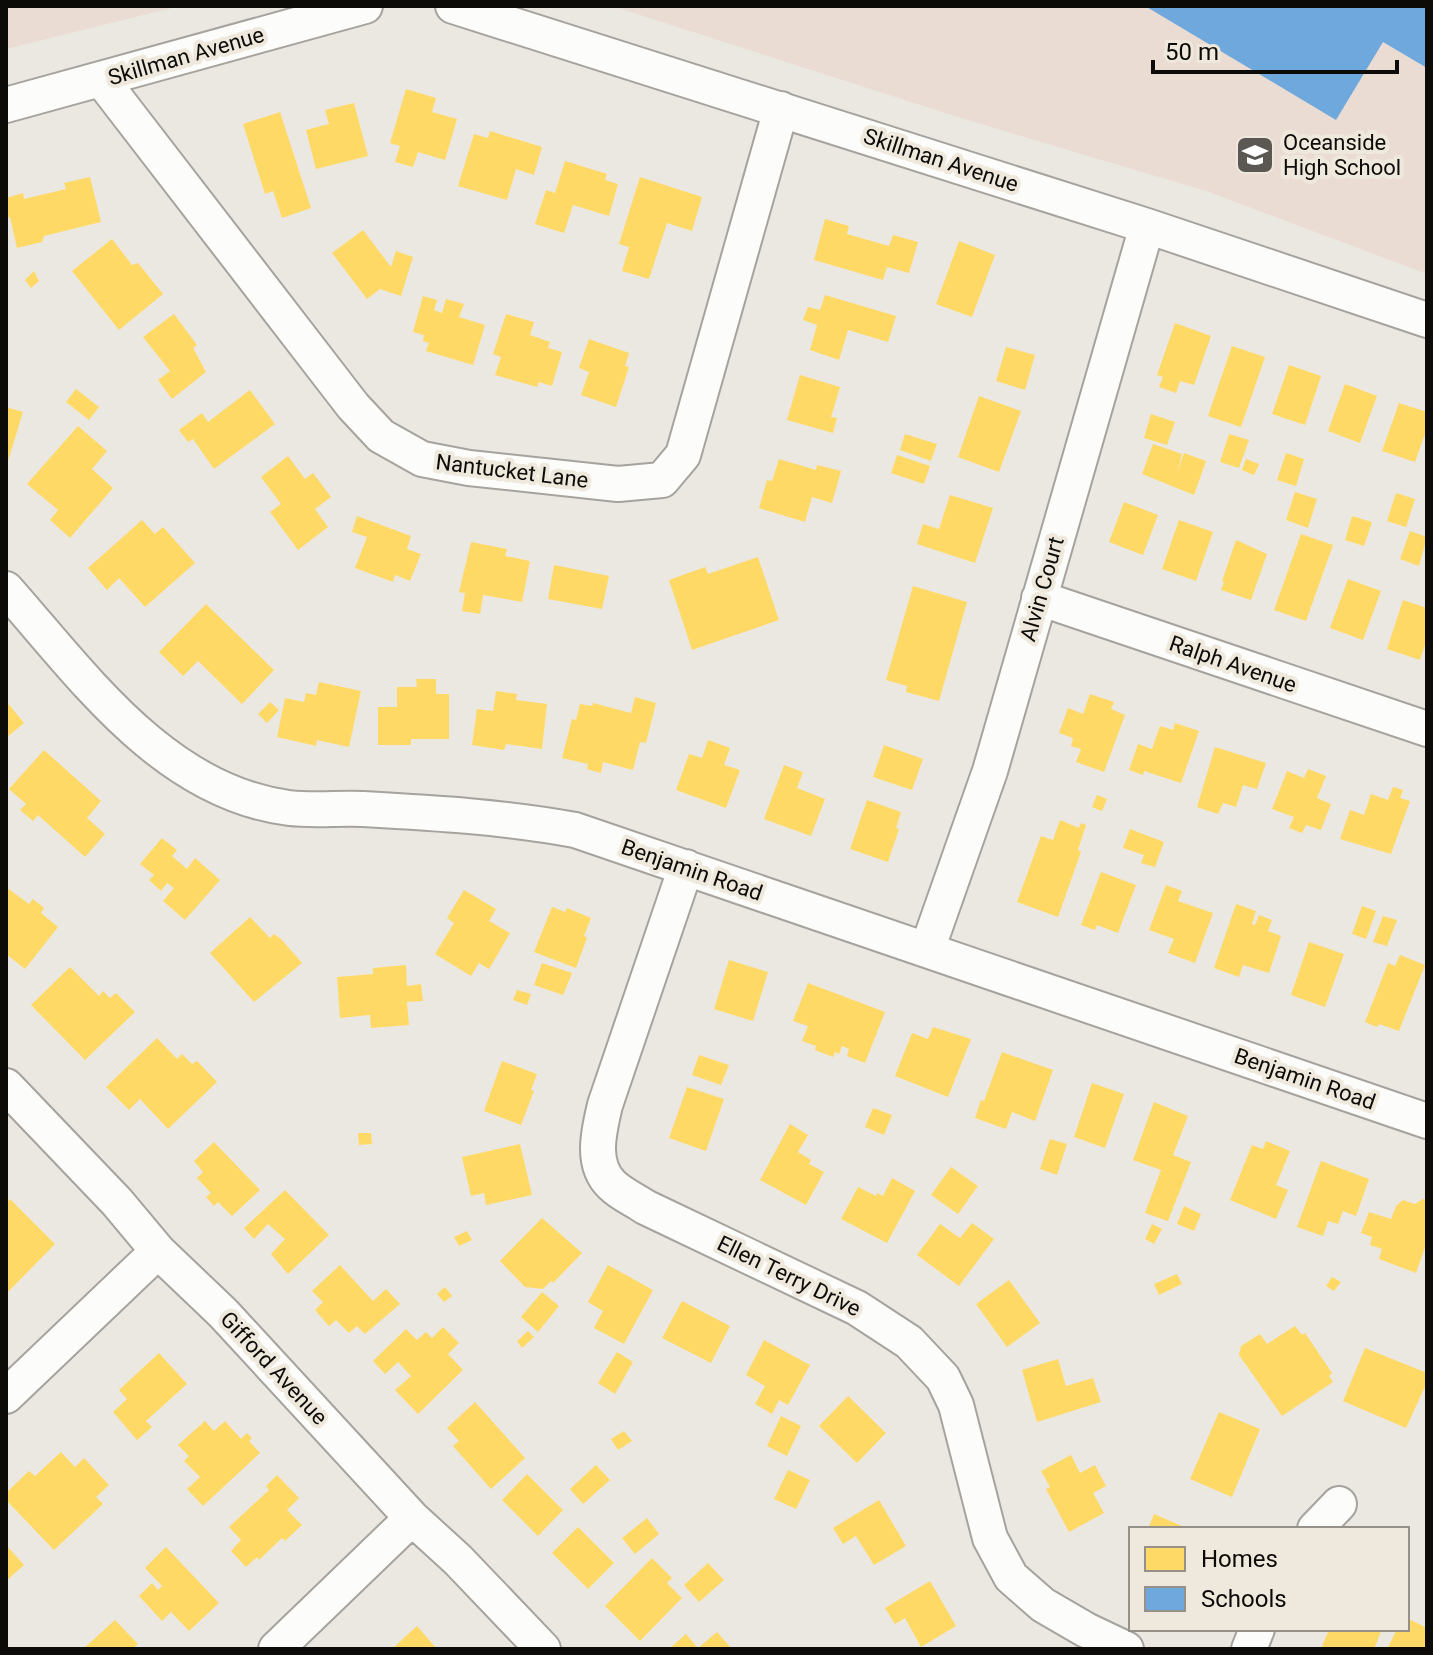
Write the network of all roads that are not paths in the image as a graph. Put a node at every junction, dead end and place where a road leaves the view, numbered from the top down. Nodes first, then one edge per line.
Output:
1 (365, 6) edge
2 (453, 6) edge
3 (101, 79) junction
4 (6, 105) edge
5 (781, 109) junction
6 (1147, 226) junction
7 (1427, 320) edge
8 (6, 589) edge
9 (1039, 598) junction
10 (1427, 729) edge
11 (686, 867) junction
12 (927, 950) junction
13 (6, 1086) edge
14 (1427, 1121) edge
15 (158, 1251) junction
16 (6, 1396) edge
17 (1339, 1504) dead end
18 (412, 1518) junction
19 (1317, 1527) edge
20 (276, 1649) edge
21 (543, 1649) edge
22 (1126, 1649) edge

1 - 3 street, Skillman Avenue
2 - 5 street, Skillman Avenue
3 - 4 street, Skillman Avenue
3 - 5 street, Nantucket Lane
5 - 6 street, Skillman Avenue
6 - 7 street, Skillman Avenue
6 - 9 street, Alvin Court
8 - 11 street, Benjamin Road
9 - 10 street, Ralph Avenue
9 - 12 street, Alvin Court
11 - 12 street, Benjamin Road
11 - 22 street, Ellen Terry Drive
12 - 14 street, Benjamin Road
13 - 15 street, Gifford Avenue
15 - 16 street
15 - 18 street, Gifford Avenue
17 - 19 street
18 - 20 street
18 - 21 street, Gifford Avenue

